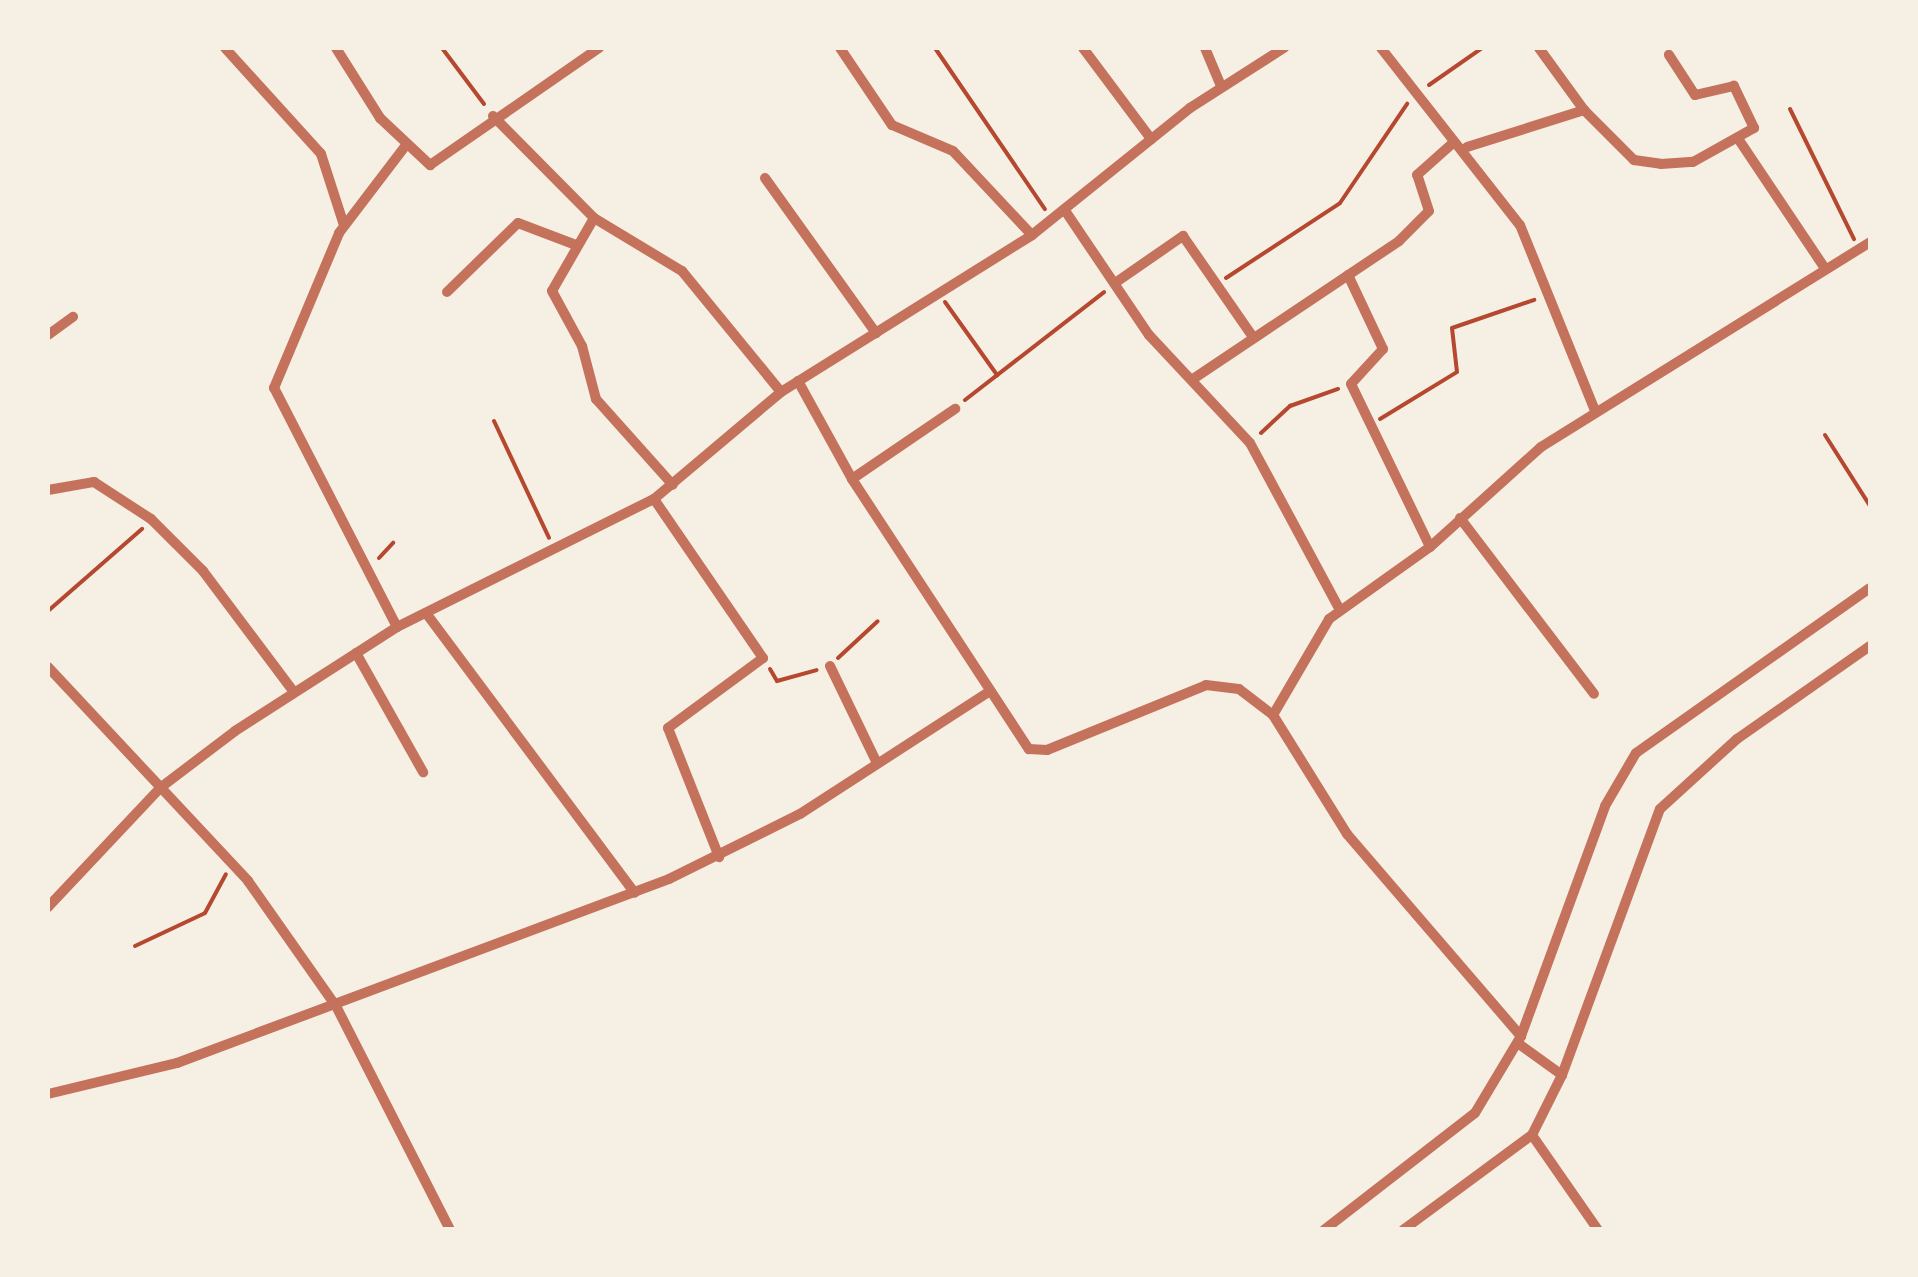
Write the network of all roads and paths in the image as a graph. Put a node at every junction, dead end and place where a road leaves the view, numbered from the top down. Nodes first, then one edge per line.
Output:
1 (225, 48) edge
2 (336, 48) edge
3 (442, 48) edge
4 (598, 48) edge
5 (840, 48) edge
6 (935, 48) edge
7 (1083, 48) edge
8 (1205, 48) edge
9 (1284, 48) edge
10 (1381, 48) edge
11 (1482, 48) edge
12 (1539, 48) edge
13 (1669, 55) dead end
14 (1221, 86) junction
15 (1413, 96) junction
16 (1790, 108) dead end
17 (1584, 110) junction
18 (493, 116) junction
19 (1152, 139) junction
20 (1739, 140) junction
21 (1454, 142) junction
22 (406, 145) junction
23 (1467, 147) junction
24 (765, 178) dead end
25 (1066, 212) junction
26 (594, 218) junction
27 (1053, 221) junction
28 (344, 225) junction
29 (1032, 235) junction
30 (1870, 242) edge
31 (576, 245) junction
32 (1859, 248) junction
33 (1824, 268) junction
34 (1348, 275) junction
35 (1218, 283) junction
36 (1115, 284) junction
37 (447, 292) dead end
38 (940, 294) junction
39 (1548, 295) junction
40 (73, 318) dead end
41 (876, 333) junction
42 (48, 335) edge
43 (1252, 337) junction
44 (997, 375) junction
45 (1192, 379) junction
46 (798, 381) junction
47 (1352, 384) junction
48 (780, 392) junction
49 (955, 408) joint
50 (1595, 411) junction
51 (494, 422) dead end
52 (1367, 427) junction
53 (1825, 435) dead end
54 (1250, 443) junction
55 (852, 478) junction
56 (673, 485) junction
57 (48, 490) edge
58 (654, 500) junction
59 (1870, 506) edge
60 (1460, 518) junction
61 (151, 519) junction
62 (1430, 546) junction
63 (555, 551) junction
64 (1870, 588) edge
65 (1339, 608) junction
66 (48, 611) edge
67 (426, 612) junction
68 (878, 621) dead end
69 (396, 627) junction
70 (1870, 646) edge
71 (356, 653) junction
72 (762, 658) junction
73 (830, 666) junction
74 (48, 667) edge
75 (294, 692) junction
76 (987, 693) junction
77 (1594, 694) dead end
78 (1274, 715) junction
79 (876, 760) junction
80 (424, 772) dead end
81 (160, 788) junction
82 (719, 857) junction
83 (233, 861) junction
84 (636, 893) junction
85 (48, 906) edge
86 (135, 946) dead end
87 (336, 1006) junction
88 (1520, 1040) junction
89 (1562, 1075) junction
90 (48, 1094) edge
91 (1532, 1136) junction
92 (450, 1230) edge
93 (1324, 1230) edge
94 (1403, 1230) edge
95 (1598, 1230) edge

1 - 28 street
2 - 22 street
3 - 18 path
4 - 18 street
5 - 29 street
6 - 27 path
7 - 19 street
8 - 14 street
9 - 14 street
10 - 15 street
11 - 15 path
12 - 17 street
13 - 20 street
14 - 19 street
15 - 21 street
15 - 35 path
16 - 32 path
17 - 20 street
17 - 23 street
18 - 22 street
18 - 26 street
19 - 25 street
20 - 33 street
21 - 23 street
21 - 34 street
22 - 28 street
23 - 39 street
24 - 41 street
25 - 27 street
25 - 36 street
26 - 31 street
26 - 48 street
27 - 29 street
28 - 69 street
29 - 38 street
30 - 32 street
31 - 37 street
31 - 56 street
32 - 33 street
33 - 50 street
34 - 43 street
34 - 47 street
35 - 36 street
35 - 43 street
36 - 44 path
36 - 45 street
38 - 41 street
38 - 44 path
39 - 50 street
39 - 52 path
40 - 42 street
41 - 46 street
43 - 45 street
44 - 49 path
45 - 54 street
46 - 48 street
46 - 55 street
47 - 52 street
47 - 54 path
48 - 56 street
49 - 55 street
50 - 60 street
51 - 63 path
52 - 62 street
53 - 59 path
54 - 65 street
55 - 76 street
56 - 58 street
57 - 61 street
58 - 63 street
58 - 72 street
60 - 62 street
60 - 77 street
61 - 66 path
61 - 75 street
62 - 65 street
63 - 67 street
64 - 88 street
65 - 78 street
67 - 69 street
67 - 84 street
68 - 73 path
69 - 71 street
70 - 89 street
71 - 75 street
71 - 80 street
72 - 73 path
72 - 82 street
73 - 79 street
74 - 81 street
75 - 81 street
76 - 78 street
76 - 79 street
78 - 88 street
79 - 82 street
81 - 83 street
81 - 85 street
82 - 84 street
83 - 86 path
83 - 87 street
84 - 87 street
87 - 90 street
87 - 92 street
88 - 89 street
88 - 93 street
89 - 91 street
91 - 94 street
91 - 95 street

